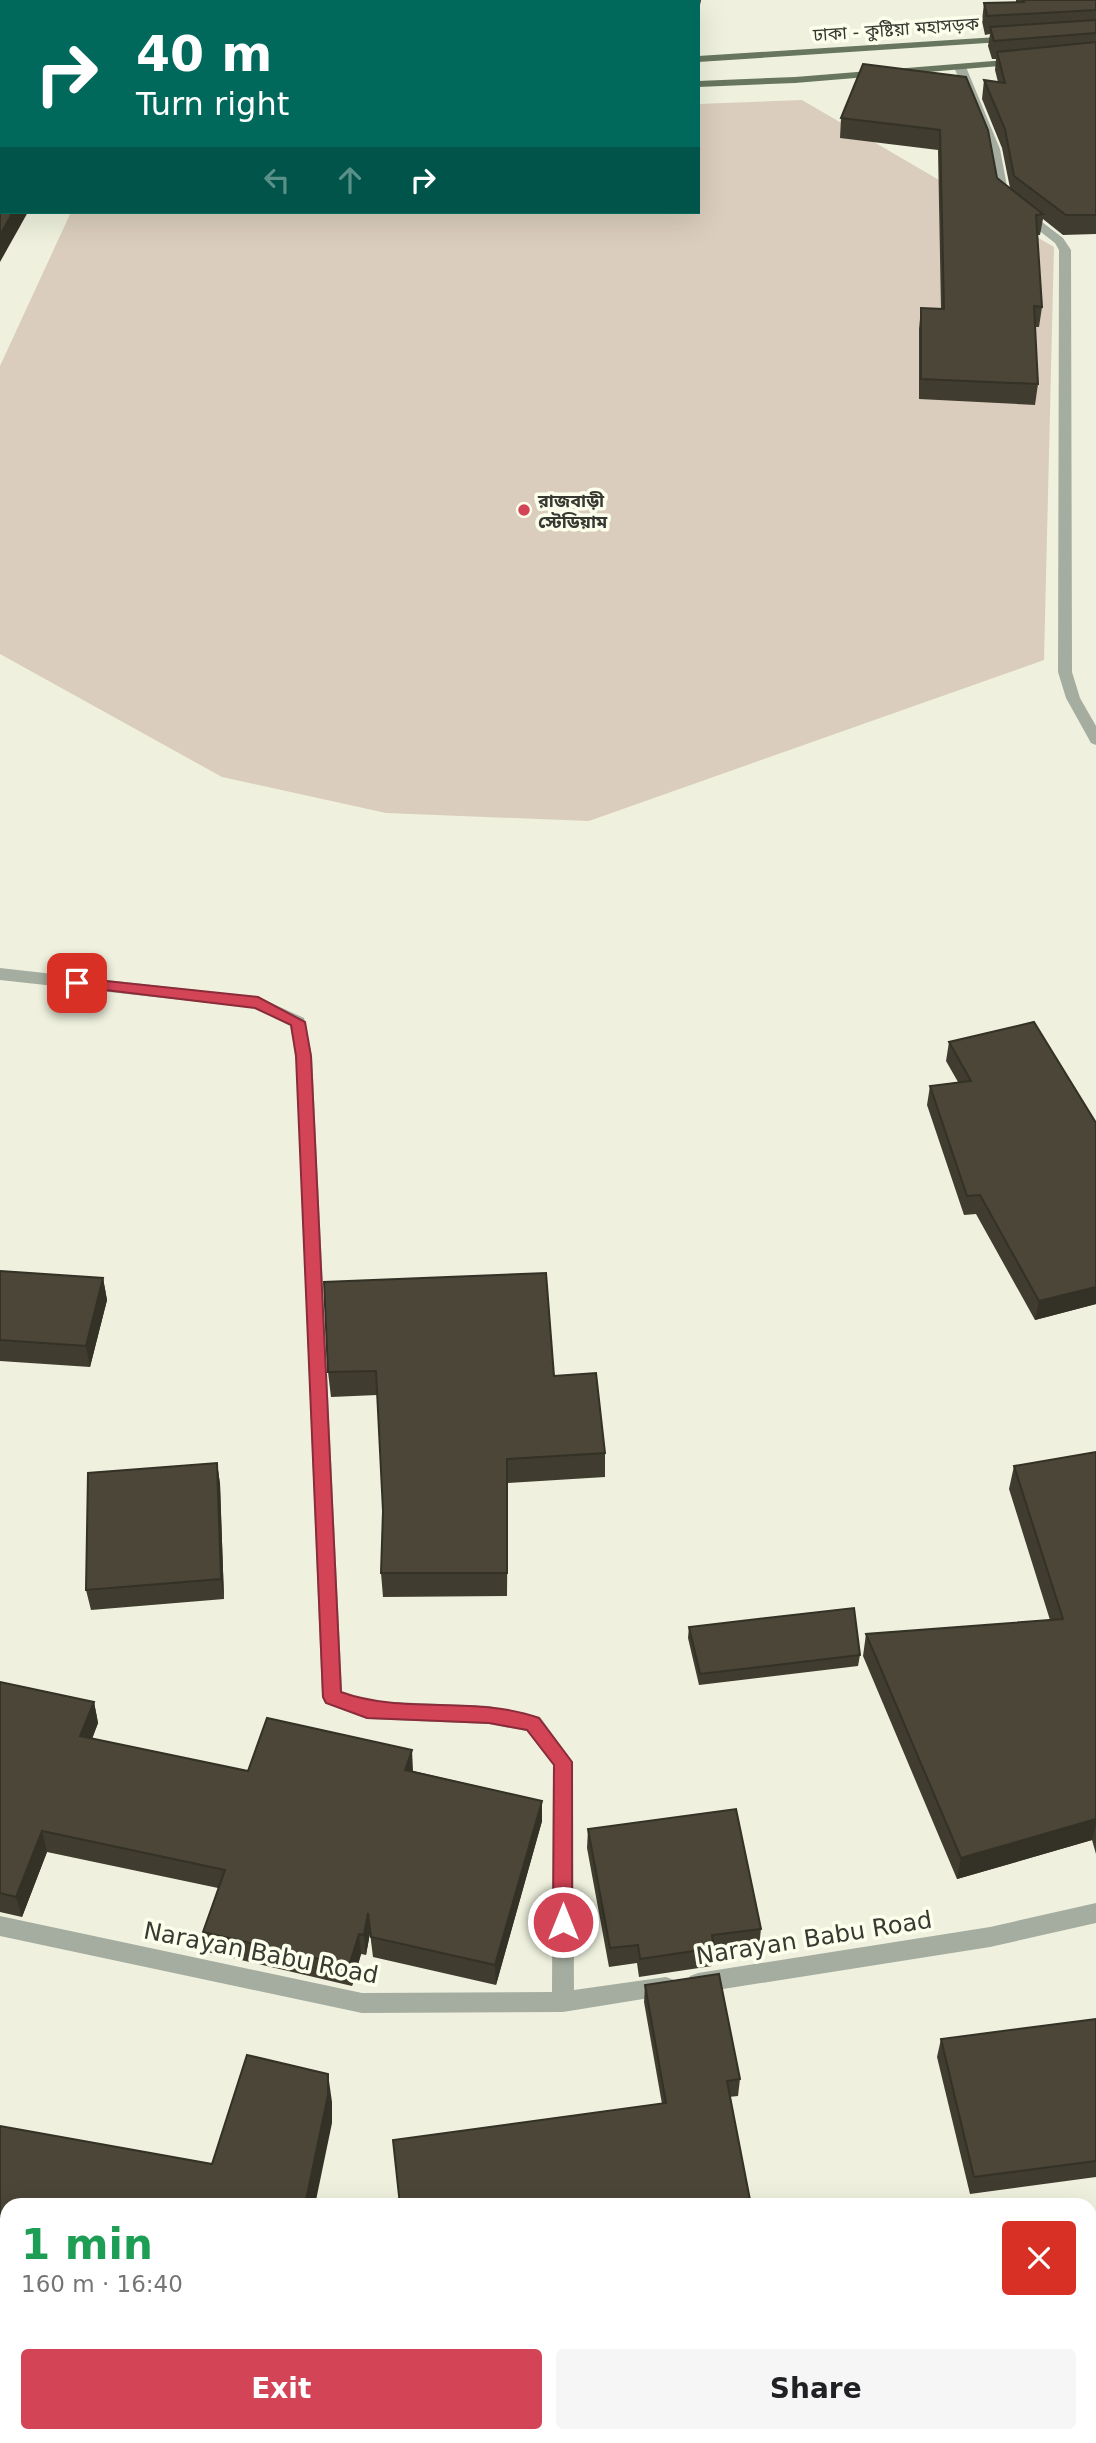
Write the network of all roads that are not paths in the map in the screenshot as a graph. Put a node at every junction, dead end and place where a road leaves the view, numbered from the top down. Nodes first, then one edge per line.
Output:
1 (1028, 37) edge
2 (700, 59) edge
3 (1028, 62) edge
4 (960, 67) junction
5 (700, 84) edge
6 (1096, 740) edge
7 (0, 974) edge
8 (1096, 1913) edge
9 (0, 1926) edge
10 (563, 2001) junction

1 - 2 main road, ঢাকা - কুষ্টিয়া মহাসড়ক
3 - 4 main road, ঢাকা - কুষ্টিয়া মহাসড়ক
4 - 5 main road, ঢাকা - কুষ্টিয়া মহাসড়ক
4 - 6 street
7 - 10 street
8 - 10 street, Narayan Babu Road
9 - 10 street, Narayan Babu Road

